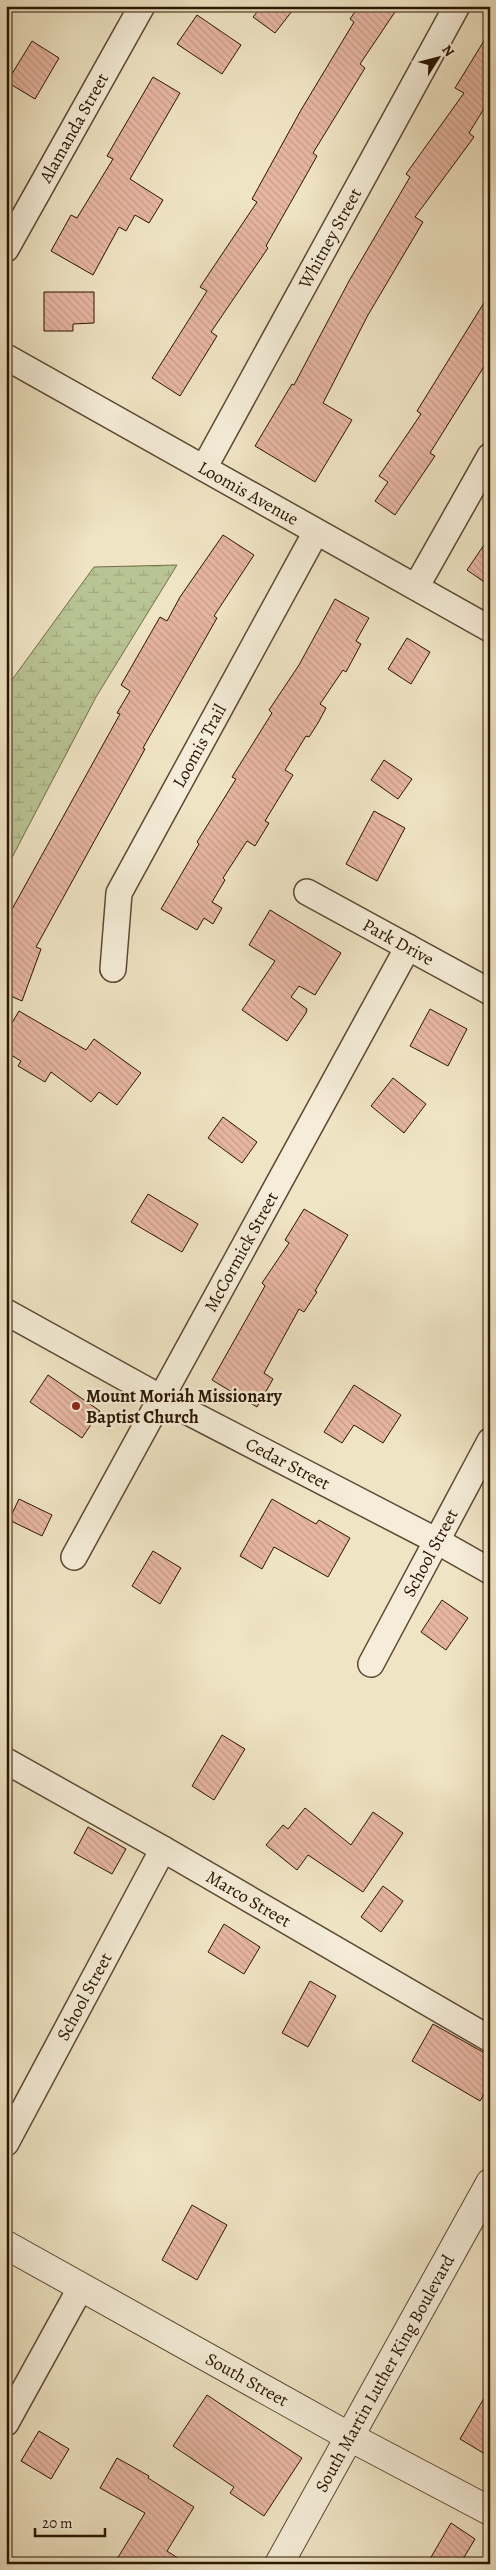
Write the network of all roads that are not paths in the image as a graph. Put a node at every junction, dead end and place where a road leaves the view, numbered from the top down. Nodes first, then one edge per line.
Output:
1 (142, 6) edge
2 (457, 6) edge
3 (6, 249) edge
4 (6, 357) edge
5 (490, 456) edge
6 (204, 468) junction
7 (316, 532) junction
8 (416, 587) junction
9 (490, 629) edge
10 (307, 892) dead end
11 (408, 947) junction
12 (113, 969) dead end
13 (490, 992) edge
14 (6, 1312) edge
15 (163, 1399) junction
16 (490, 1441) edge
17 (437, 1541) junction
18 (74, 1558) dead end
19 (490, 1571) edge
20 (371, 1664) dead end
21 (6, 1761) edge
22 (163, 1849) junction
23 (490, 2039) edge
24 (6, 2143) edge
25 (490, 2183) edge
26 (6, 2245) edge
27 (82, 2287) junction
28 (6, 2423) edge
29 (350, 2437) junction
30 (490, 2511) edge
31 (279, 2564) edge

1 - 3 street, Alamanda Street
2 - 6 street, Whitney Street
4 - 6 street, Loomis Avenue
5 - 8 street
6 - 7 street, Loomis Avenue
7 - 8 street, Loomis Avenue
7 - 12 street, Loomis Trail
8 - 9 street, Loomis Avenue
10 - 11 street, Park Drive
11 - 13 street, Park Drive
11 - 15 street, McCormick Street
14 - 15 street, Cedar Street
15 - 17 street, Cedar Street
15 - 18 street, McCormick Street
16 - 17 street, School Street
17 - 19 street, Cedar Street
17 - 20 street, School Street
21 - 22 street, Marco Street
22 - 23 street, Marco Street
22 - 24 street, School Street
25 - 29 street, South Martin Luther King Boulevard
26 - 27 street, South Street
27 - 28 street
27 - 29 street, South Street
29 - 30 street, South Street
29 - 31 street, South Martin Luther King Boulevard

